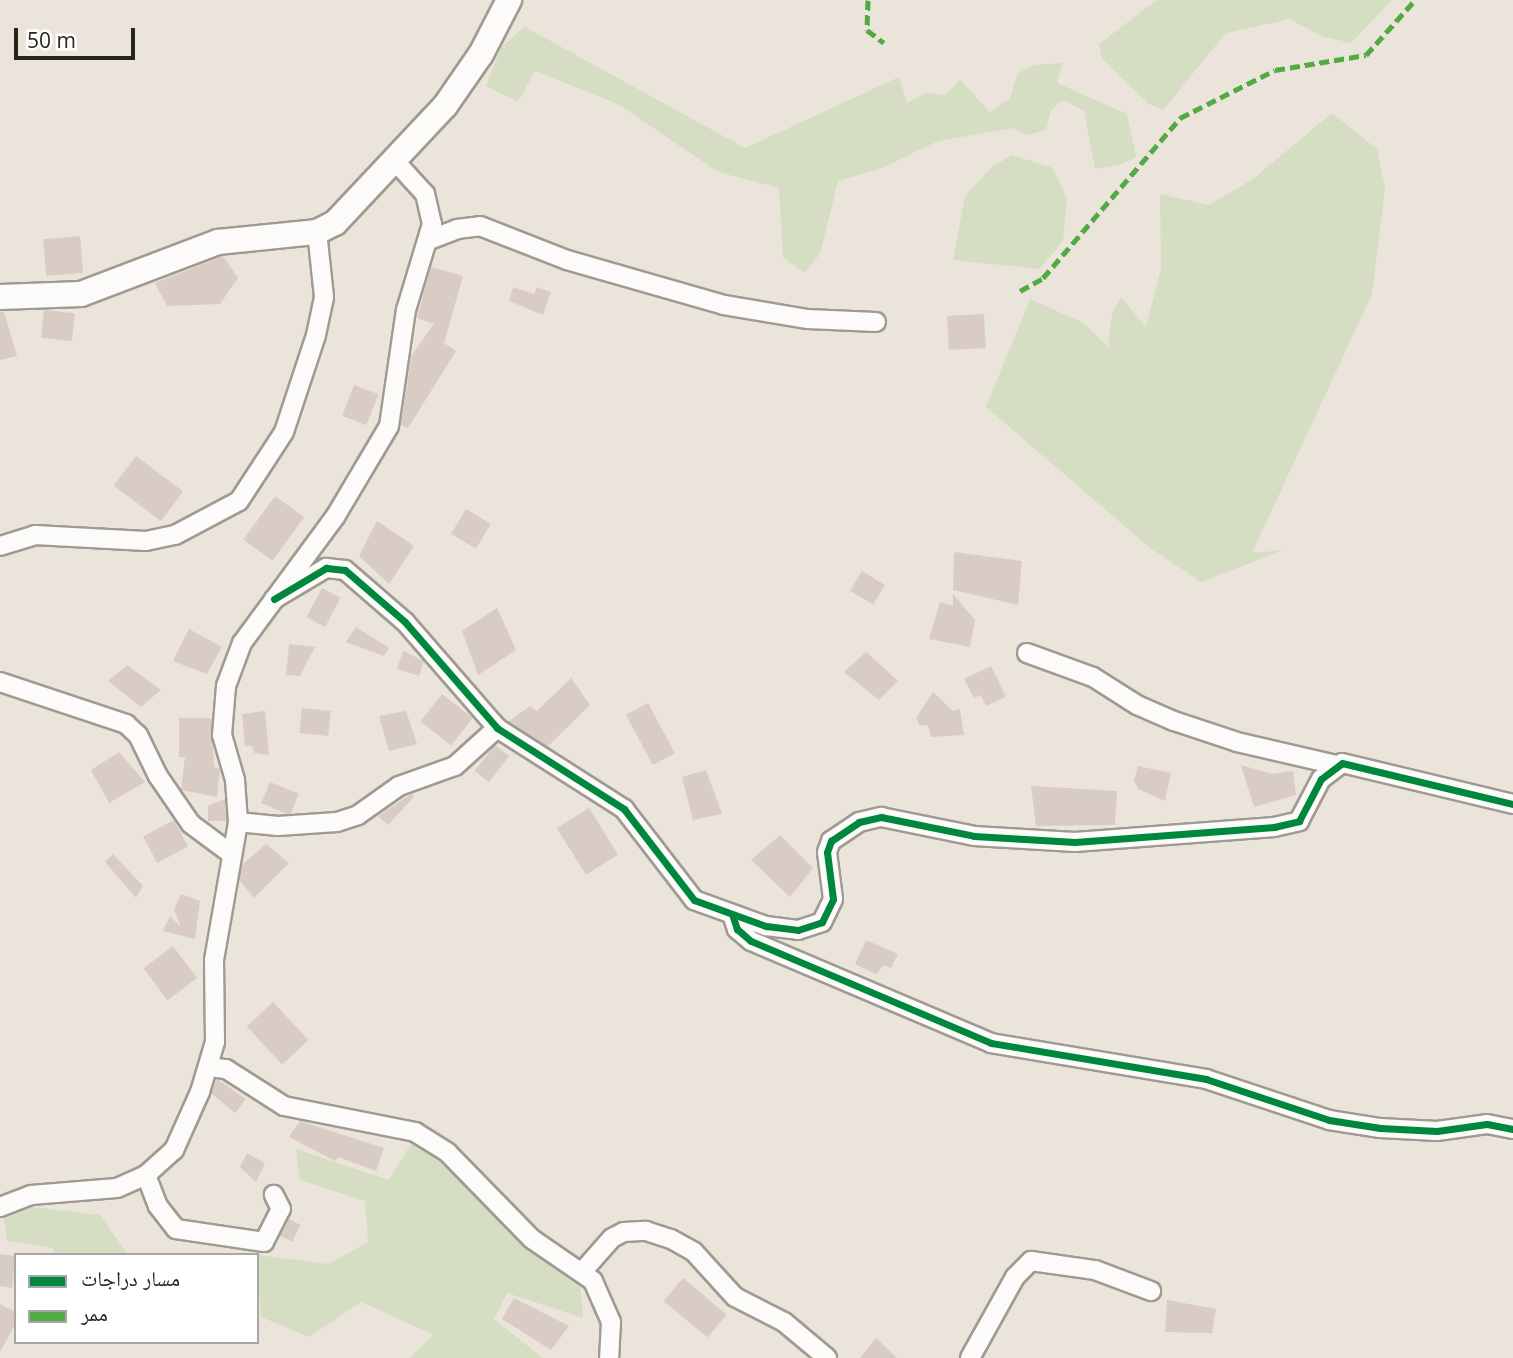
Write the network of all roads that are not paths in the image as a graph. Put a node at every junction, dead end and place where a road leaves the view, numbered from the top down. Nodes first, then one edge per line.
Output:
1 (509, 0) edge
2 (395, 161) junction
3 (317, 232) junction
4 (429, 240) junction
5 (0, 297) edge
6 (876, 322) dead end
7 (0, 546) edge
8 (274, 599) junction
9 (1027, 653) dead end
10 (0, 682) edge
11 (497, 728) junction
12 (1337, 765) junction
13 (1513, 804) edge
14 (238, 822) junction
15 (230, 853) junction
16 (733, 917) junction
17 (209, 1067) junction
18 (1513, 1129) edge
19 (146, 1175) junction
20 (274, 1195) dead end
21 (0, 1207) edge
22 (582, 1272) junction
23 (1151, 1290) dead end
24 (609, 1358) edge
25 (827, 1358) edge
26 (970, 1358) edge

1 - 2 street
2 - 3 street
2 - 4 street
3 - 5 street
3 - 7 street
4 - 6 street
4 - 8 street
8 - 11 street
8 - 14 street
9 - 12 street
10 - 15 street
11 - 14 street
11 - 16 street
12 - 13 street
12 - 16 street
14 - 15 street
15 - 17 street
16 - 18 street
17 - 19 street
17 - 22 street
19 - 20 street
19 - 21 street
22 - 24 street
22 - 25 street
23 - 26 street

